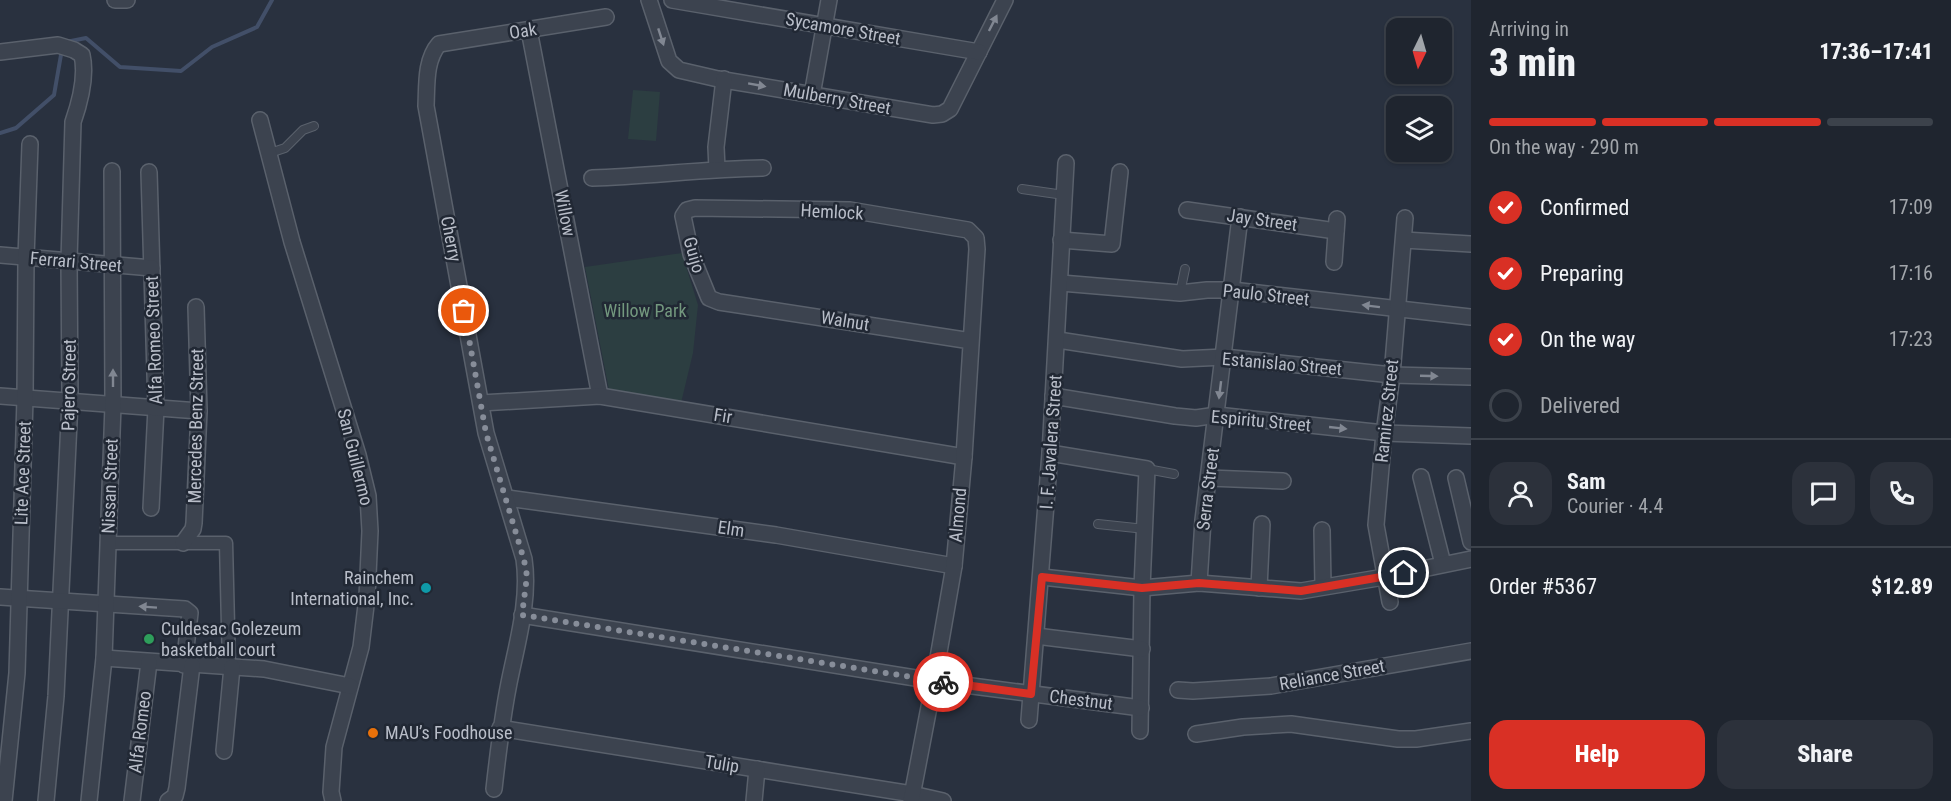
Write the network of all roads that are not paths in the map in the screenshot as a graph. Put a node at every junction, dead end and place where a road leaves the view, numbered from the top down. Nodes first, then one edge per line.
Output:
1 (114, 0) edge
2 (127, 0) edge
3 (649, 0) edge
4 (672, 0) edge
5 (829, 0) edge
6 (1004, 0) edge
7 (606, 17) dead end
8 (824, 26) junction
9 (529, 30) junction
10 (439, 44) joint
11 (0, 52) edge
12 (979, 52) junction
13 (724, 79) junction
14 (812, 95) junction
15 (260, 120) dead end
16 (314, 126) dead end
17 (30, 144) dead end
18 (270, 153) junction
19 (1066, 164) dead end
20 (763, 168) dead end
21 (717, 169) junction
22 (112, 171) dead end
23 (149, 171) dead end
24 (1120, 172) dead end
25 (592, 178) dead end
26 (1022, 189) dead end
27 (1064, 195) junction
28 (695, 208) joint
29 (1188, 210) dead end
30 (1240, 217) junction
31 (1405, 218) dead end
32 (968, 230) joint
33 (1061, 240) junction
34 (1404, 240) junction
35 (1471, 244) edge
36 (0, 255) edge
37 (26, 258) junction
38 (69, 261) junction
39 (1334, 262) dead end
40 (112, 265) junction
41 (152, 268) junction
42 (1185, 269) dead end
43 (1060, 283) junction
44 (1232, 290) junction
45 (1180, 293) junction
46 (719, 302) joint
47 (196, 307) dead end
48 (1398, 309) junction
49 (1471, 317) edge
50 (1058, 340) junction
51 (971, 341) junction
52 (1224, 357) junction
53 (1392, 375) junction
54 (1471, 377) edge
55 (0, 396) edge
56 (600, 396) junction
57 (1053, 396) junction
58 (26, 398) junction
59 (70, 401) junction
60 (481, 403) junction
61 (113, 405) junction
62 (156, 408) junction
63 (199, 411) junction
64 (1217, 415) junction
65 (1384, 433) junction
66 (1471, 436) edge
67 (1050, 453) junction
68 (964, 457) junction
69 (1147, 469) junction
70 (1174, 474) dead end
71 (1421, 477) dead end
72 (1209, 478) junction
73 (1456, 478) dead end
74 (1283, 480) dead end
75 (507, 498) junction
76 (151, 508) dead end
77 (1098, 524) dead end
78 (1262, 524) dead end
79 (1145, 529) junction
80 (1322, 530) dead end
81 (1471, 542) edge
82 (107, 543) junction
83 (183, 543) junction
84 (1471, 559) edge
85 (1443, 564) junction
86 (954, 566) junction
87 (1042, 577) junction
88 (1384, 577) junction
89 (1199, 583) junction
90 (1323, 586) junction
91 (1142, 588) junction
92 (1259, 588) junction
93 (0, 597) edge
94 (18, 598) junction
95 (61, 601) junction
96 (1390, 602) dead end
97 (105, 604) junction
98 (522, 615) junction
99 (1036, 636) junction
100 (1142, 649) junction
101 (1470, 655) edge
102 (104, 658) junction
103 (149, 662) junction
104 (188, 665) junction
105 (231, 667) junction
106 (934, 681) junction
107 (350, 686) junction
108 (1186, 691) dead end
109 (1031, 694) junction
110 (1141, 708) junction
111 (1029, 720) dead end
112 (500, 728) junction
113 (1140, 731) dead end
114 (1471, 731) edge
115 (1196, 734) dead end
116 (224, 751) dead end
117 (757, 769) junction
118 (494, 794) edge
119 (172, 795) edge
120 (912, 798) edge
121 (4, 801) edge
122 (46, 801) edge
123 (89, 801) edge
124 (132, 801) edge
125 (333, 801) edge
126 (754, 801) edge
127 (943, 801) edge

1 - 2 street
3 -> 13 street, Mulberry Street
4 - 8 street, Sycamore Street
5 - 8 street
12 -> 6 street, Mulberry Street
7 - 9 street, Oak
8 - 12 street, Sycamore Street
8 - 14 street
9 - 10 street, Oak
9 - 56 street, Willow
10 - 60 street, Cherry
11 - 38 street, Pajero Street
12 - 14 street, Mulberry Street
13 -> 14 street, Mulberry Street
13 - 21 street
15 - 18 street, San Guillermo
16 - 18 lane
17 - 37 street, Lite Ace Street
18 - 107 street, San Guillermo
19 - 27 street, I. F. Javalera Street
20 - 21 street
21 - 25 street
22 - 40 street, Nissan Street
23 - 41 street, Alfa Romeo Street
24 - 33 street
26 - 27 lane
27 - 33 street, I. F. Javalera Street
28 - 32 street, Hemlock
28 - 46 street, Guijo
29 - 30 street, Jay Street
30 - 39 street, Jay Street
30 - 44 street, Serra Street
31 - 34 street, Ramirez Street
32 - 51 street, Almond
33 - 43 street, I. F. Javalera Street
34 - 35 street
34 - 48 street, Ramirez Street
36 - 37 street, Ferrari Street
37 - 38 street, Ferrari Street
37 - 58 street, Lite Ace Street
38 - 40 street, Ferrari Street
38 - 59 street, Pajero Street
40 - 41 street, Ferrari Street
61 -> 40 street, Nissan Street
41 - 62 street, Alfa Romeo Street
42 - 45 lane
43 - 45 street, Paulo Street
43 - 50 street, I. F. Javalera Street
44 - 45 street, Paulo Street
48 -> 44 street, Paulo Street
44 - 52 street, Serra Street
46 - 51 street, Walnut
47 - 63 street, Mercedes Benz Street
48 - 49 street, Paulo Street
48 - 53 street, Ramirez Street
50 - 52 street, Estanislao Street
50 - 57 street, I. F. Javalera Street
51 - 68 street, Almond
52 - 53 street, Estanislao Street
52 -> 64 street, Serra Street
53 -> 54 street, Estanislao Street
53 - 65 street, Ramirez Street
55 - 58 street
56 - 60 street, Fir
56 - 68 street, Fir
57 - 64 street, Espiritu Street
57 - 67 street, I. F. Javalera Street
58 - 59 street
58 - 94 street, Lite Ace Street
59 - 61 street
59 - 95 street, Pajero Street
60 - 75 street, Cherry
61 - 62 street
61 - 82 street, Nissan Street
62 - 63 street
62 - 76 street, Alfa Romeo Street
63 - 83 street, Mercedes Benz Street
64 -> 65 street, Espiritu Street
64 - 72 street, Serra Street
65 - 66 street, Espiritu Street
65 - 88 street, Ramirez Street
67 - 69 street
67 - 87 street, I. F. Javalera Street
68 - 86 street, Almond
69 - 70 lane
69 - 79 street
71 - 85 street
72 - 74 street
72 - 89 street, Serra Street
73 - 81 street
75 - 86 street, Elm
75 - 98 street, Cherry
77 - 79 lane
78 - 92 street
79 - 91 street
80 - 90 street
82 - 83 street
82 - 97 street, Nissan Street
83 - 105 street
84 - 85 street
85 - 88 street
86 - 106 street, Almond
87 - 91 street
87 - 99 street, I. F. Javalera Street
88 - 90 street
88 - 96 street, Ramirez Street
89 - 91 street
89 - 92 street
90 - 92 street
91 - 100 street
93 - 94 street
94 - 95 street
94 - 121 street, Lite Ace Street
95 - 97 street
95 - 122 street, Pajero Street
97 - 102 street, Nissan Street
104 -> 97 street
98 - 106 street, Chestnut
98 - 112 street, Cherry
99 - 100 street
99 - 109 street, I. F. Javalera Street
100 - 110 street
101 - 108 street, Reliance Street
102 - 103 street
102 - 123 street, Nissan Street
103 - 104 street
103 - 124 street, Alfa Romeo
104 - 105 street
104 - 119 street
105 - 107 street
105 - 116 street
106 - 109 street, Chestnut
106 - 120 street, Almond
107 - 125 street, San Guillermo
109 - 110 street, Chestnut
109 - 111 street, I. F. Javalera Street
110 - 113 street
112 - 117 street, Tulip
112 - 118 street, Cherry
114 - 115 street
117 - 120 street, Tulip
117 - 126 street
120 - 127 street, Tulip

